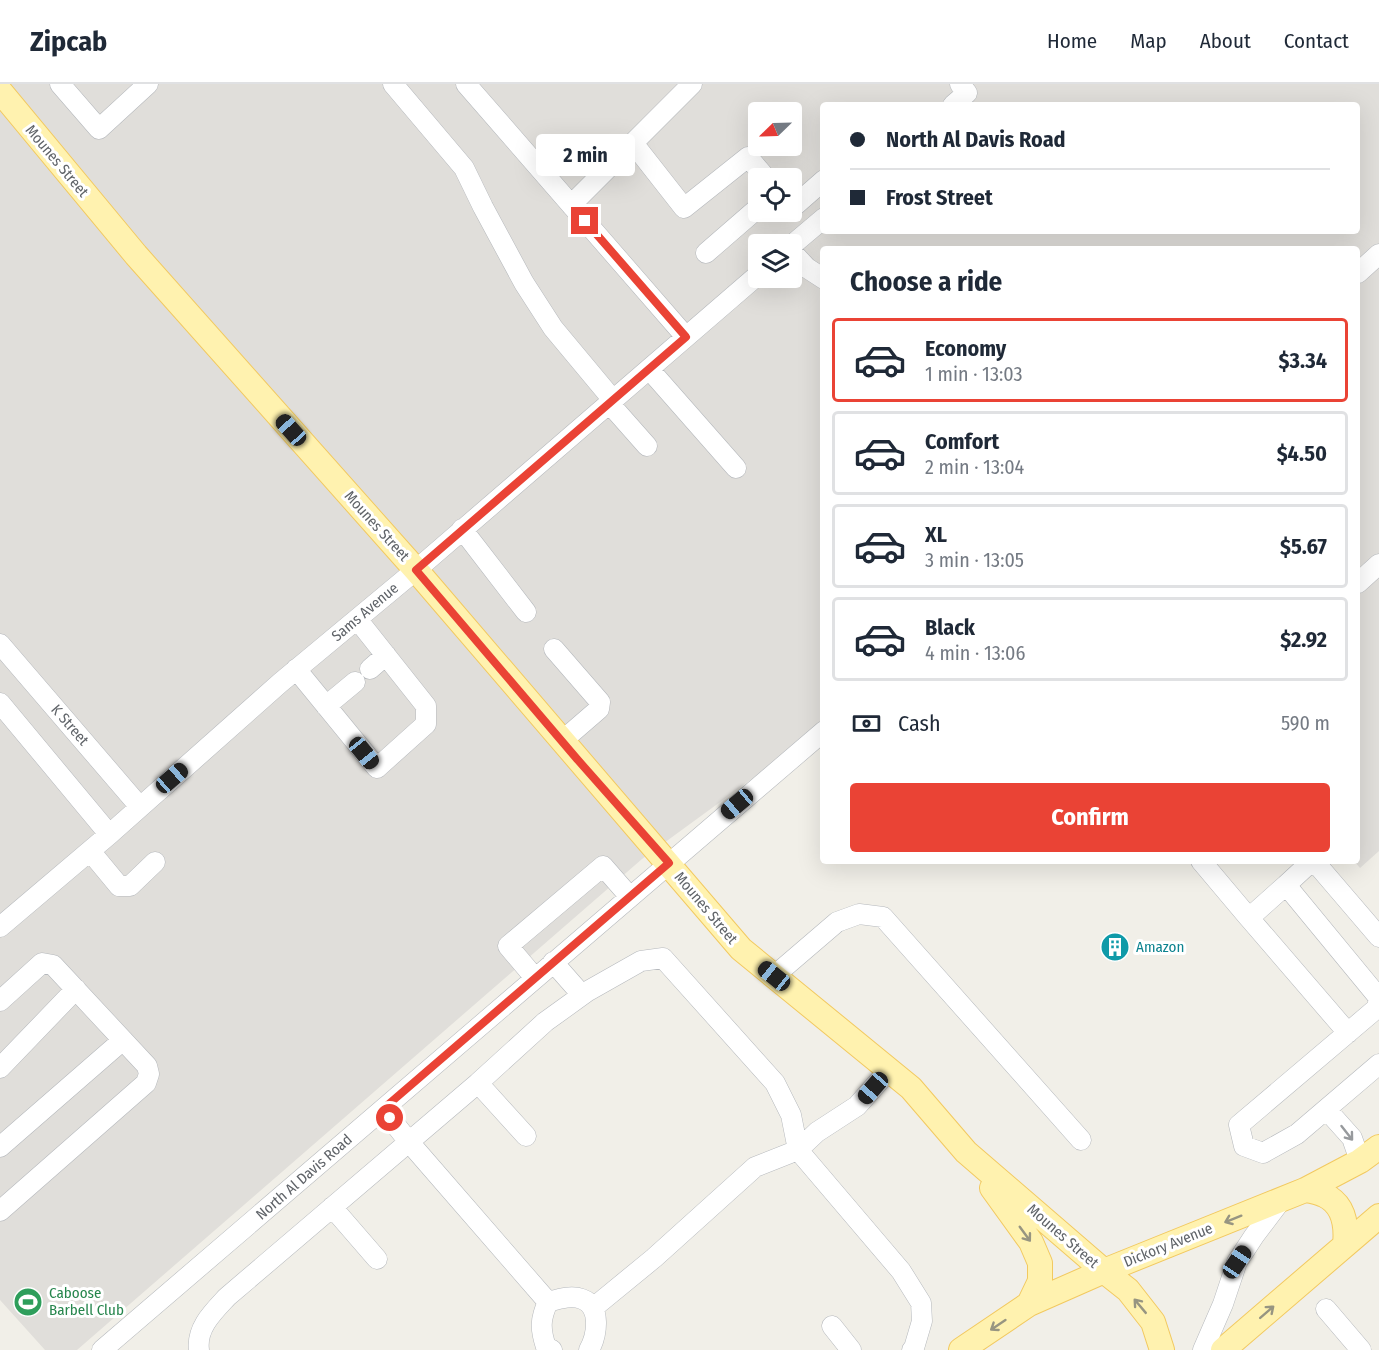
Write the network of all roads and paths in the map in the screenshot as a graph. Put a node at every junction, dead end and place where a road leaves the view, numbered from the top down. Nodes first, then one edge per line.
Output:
1 (60, 84) edge
2 (148, 84) edge
3 (393, 84) edge
4 (466, 84) edge
5 (692, 84) edge
6 (3, 100) edge
7 (633, 143) junction
8 (757, 168) edge
9 (820, 184) edge
10 (802, 200) edge
11 (571, 205) junction
12 (802, 215) edge
13 (748, 217) edge
14 (817, 224) edge
15 (802, 237) edge
16 (706, 253) dead end
17 (1379, 254) edge
18 (802, 263) edge
19 (1360, 271) edge
20 (820, 276) edge
21 (748, 283) edge
22 (686, 337) junction
23 (649, 369) junction
24 (611, 401) junction
25 (646, 446) dead end
26 (736, 468) dead end
27 (462, 529) junction
28 (1379, 564) edge
29 (416, 570) junction
30 (1360, 581) edge
31 (526, 612) dead end
32 (357, 619) junction
33 (0, 644) edge
34 (554, 649) dead end
35 (386, 655) junction
36 (296, 669) junction
37 (370, 669) dead end
38 (355, 682) dead end
39 (0, 703) edge
40 (326, 706) junction
41 (820, 734) edge
42 (562, 741) junction
43 (140, 807) junction
44 (109, 834) junction
45 (90, 851) junction
46 (155, 862) dead end
47 (669, 863) junction
48 (1204, 864) edge
49 (1310, 864) edge
50 (1316, 864) edge
51 (1286, 885) junction
52 (630, 897) junction
53 (1249, 918) junction
54 (0, 927) edge
55 (1379, 937) edge
56 (553, 962) junction
57 (774, 976) junction
58 (535, 978) junction
59 (76, 989) junction
60 (582, 996) junction
61 (1379, 998) edge
62 (0, 1001) edge
63 (1348, 1033) junction
64 (123, 1040) junction
65 (1379, 1064) edge
66 (0, 1068) edge
67 (889, 1070) junction
68 (478, 1083) junction
69 (383, 1109) junction
70 (1327, 1110) junction
71 (526, 1136) dead end
72 (1081, 1140) dead end
73 (409, 1142) junction
74 (0, 1147) edge
75 (798, 1150) junction
76 (966, 1152) junction
77 (1369, 1154) edge
78 (1305, 1190) junction
79 (1282, 1199) junction
80 (332, 1207) junction
81 (0, 1211) edge
82 (1378, 1218) edge
83 (1346, 1245) junction
84 (377, 1259) dead end
85 (1104, 1271) junction
86 (548, 1302) junction
87 (1029, 1304) junction
88 (593, 1308) junction
89 (1326, 1309) dead end
90 (832, 1326) dead end
91 (546, 1349) edge
92 (102, 1350) edge
93 (199, 1350) edge
94 (589, 1350) edge
95 (851, 1350) edge
96 (912, 1350) edge
97 (962, 1350) edge
98 (1162, 1350) edge
99 (1203, 1350) edge
100 (1223, 1350) edge
101 (1361, 1350) edge

1 - 2 street
3 - 24 street
4 - 11 street
5 - 7 street
6 - 29 main road, Mounes Street
7 - 8 street
7 - 11 street
9 - 10 street
11 - 22 street
12 - 14 street
13 - 16 street
14 - 15 street
17 - 19 street
18 - 20 street
21 - 22 street, Sams Avenue
22 - 23 street, Sams Avenue
23 - 24 street, Sams Avenue
23 - 26 street
24 - 25 street
24 - 27 street, Sams Avenue
27 - 29 street, Sams Avenue
27 - 31 street
28 - 30 street
29 - 32 street, Sams Avenue
29 - 42 main road, Mounes Street
32 - 35 street
32 - 36 street, Sams Avenue
33 - 43 street, K Street
34 - 42 street
35 - 37 street
35 - 40 street
36 - 40 street
36 - 43 street, Sams Avenue
38 - 40 street
39 - 44 street
41 - 47 street, North Al Davis Road
42 - 47 main road, Mounes Street
43 - 44 street, Sams Avenue
44 - 45 street, Sams Avenue
45 - 46 street
45 - 54 street, Sams Avenue
47 - 52 street, North Al Davis Road
47 - 57 main road, Mounes Street
48 - 53 street
49 - 51 street
50 - 55 street
51 - 53 street
51 - 61 street
52 - 56 street, North Al Davis Road
52 - 58 street
53 - 63 street
56 - 58 street, North Al Davis Road
56 - 60 street
57 - 67 main road, Mounes Street
57 - 72 street
58 - 69 street, North Al Davis Road
59 - 62 street
59 - 64 street
59 - 66 street
60 - 68 street
60 - 75 street
61 - 63 street
63 - 70 street
64 - 74 street
64 - 81 street
65 - 70 street
67 - 75 street
67 - 76 main road, Mounes Street
68 - 71 street
68 - 73 street
69 - 73 street
69 - 92 street, North Al Davis Road
70 -> 77 street
73 - 80 street
73 - 86 street
75 - 88 street
75 - 96 street
76 - 85 main road, Mounes Street
76 -> 87 main road
77 - 78 main road, Dickory Avenue
78 - 79 main road, Dickory Avenue
78 - 83 main road
79 -> 85 main road, Dickory Avenue
79 - 99 street
80 - 84 street
80 - 93 street
82 - 83 main road
100 -> 83 main road
85 - 87 main road, Dickory Avenue
98 -> 85 main road, Mounes Street
86 - 88 street
86 - 91 street
87 -> 97 main road, Dickory Avenue
88 - 94 street
89 - 101 street
90 - 95 street

